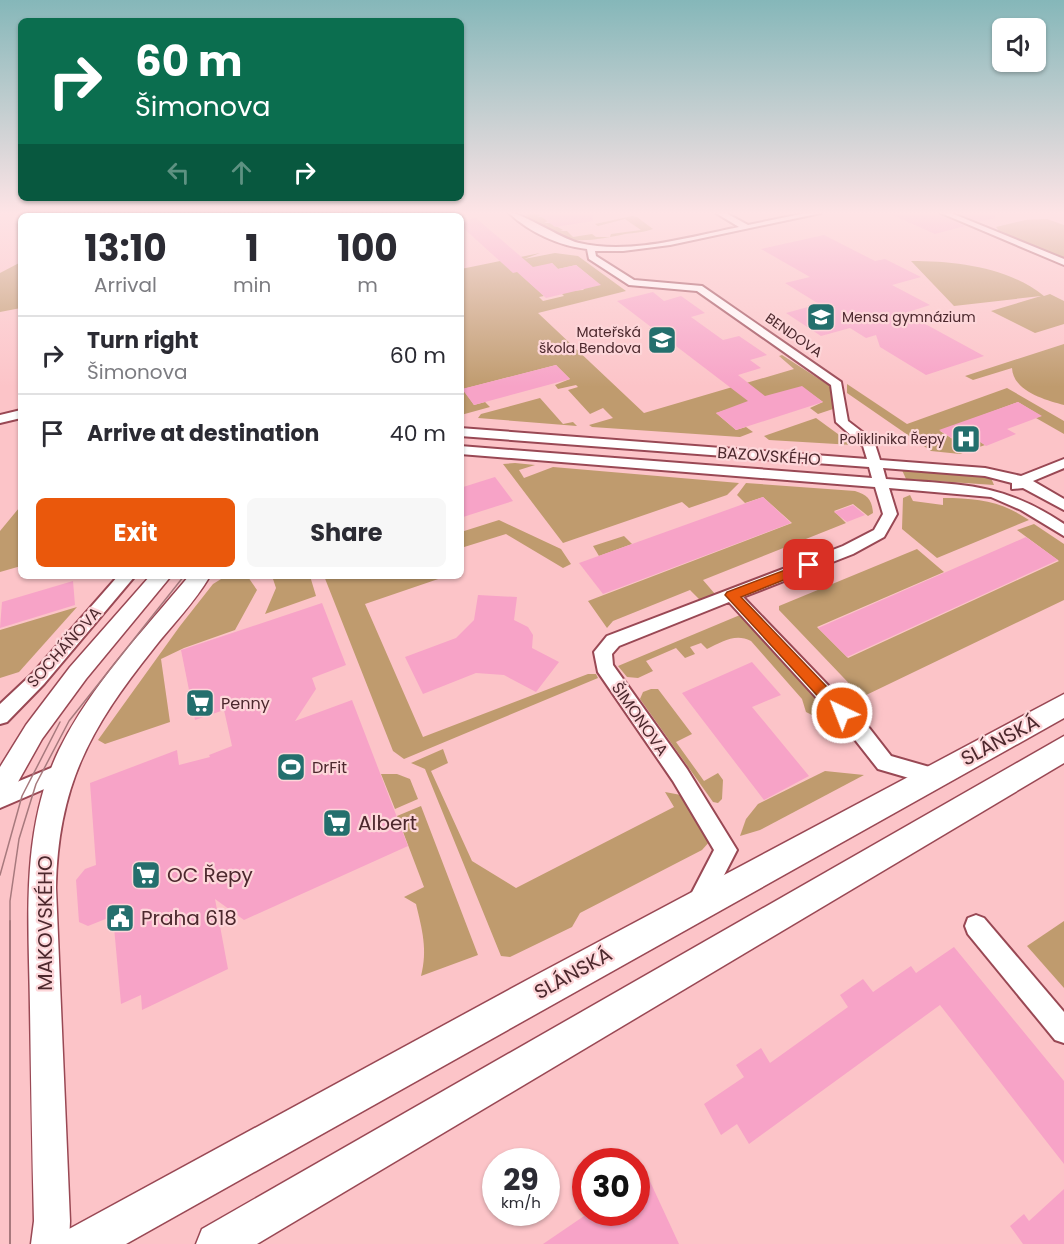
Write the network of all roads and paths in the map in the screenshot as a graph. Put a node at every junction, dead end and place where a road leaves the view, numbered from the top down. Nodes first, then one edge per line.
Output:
1 (614, 271) edge
2 (18, 415) edge
3 (0, 419) edge
4 (464, 432) edge
5 (464, 450) edge
6 (1064, 463) edge
7 (876, 465) junction
8 (1022, 481) junction
9 (882, 483) junction
10 (1008, 496) junction
11 (1064, 505) edge
12 (1064, 531) edge
13 (124, 579) edge
14 (157, 579) edge
15 (198, 579) edge
16 (732, 595) junction
17 (1064, 705) edge
18 (0, 716) edge
19 (1064, 748) edge
20 (63, 772) junction
21 (933, 776) junction
22 (0, 790) edge
23 (0, 800) edge
24 (696, 906) junction
25 (976, 926) dead end
26 (1064, 1031) edge
27 (50, 1244) edge
28 (84, 1244) edge
29 (216, 1244) edge

1 - 7 street, BENDOVA
2 - 3 street
4 - 7 street, BAZOVSKÉHO
5 - 9 street, BAZOVSKÉHO
6 - 8 street
7 - 8 street, BAZOVSKÉHO
7 - 9 street, BENDOVA
8 - 10 street
8 - 11 street, BAZOVSKÉHO
9 - 10 street, BAZOVSKÉHO
9 - 16 street, ŠIMONOVA
10 - 12 street, BAZOVSKÉHO
13 - 18 street, SOCHÁŇOVA
14 - 22 street
15 - 20 street, MAKOVSKÉHO
16 - 21 street
16 - 24 street, ŠIMONOVA
17 - 21 main road, SLÁNSKÁ
19 - 29 main road
20 - 23 street
20 - 27 street, MAKOVSKÉHO
21 - 24 main road, SLÁNSKÁ
24 - 28 main road, SLÁNSKÁ
25 - 26 street

